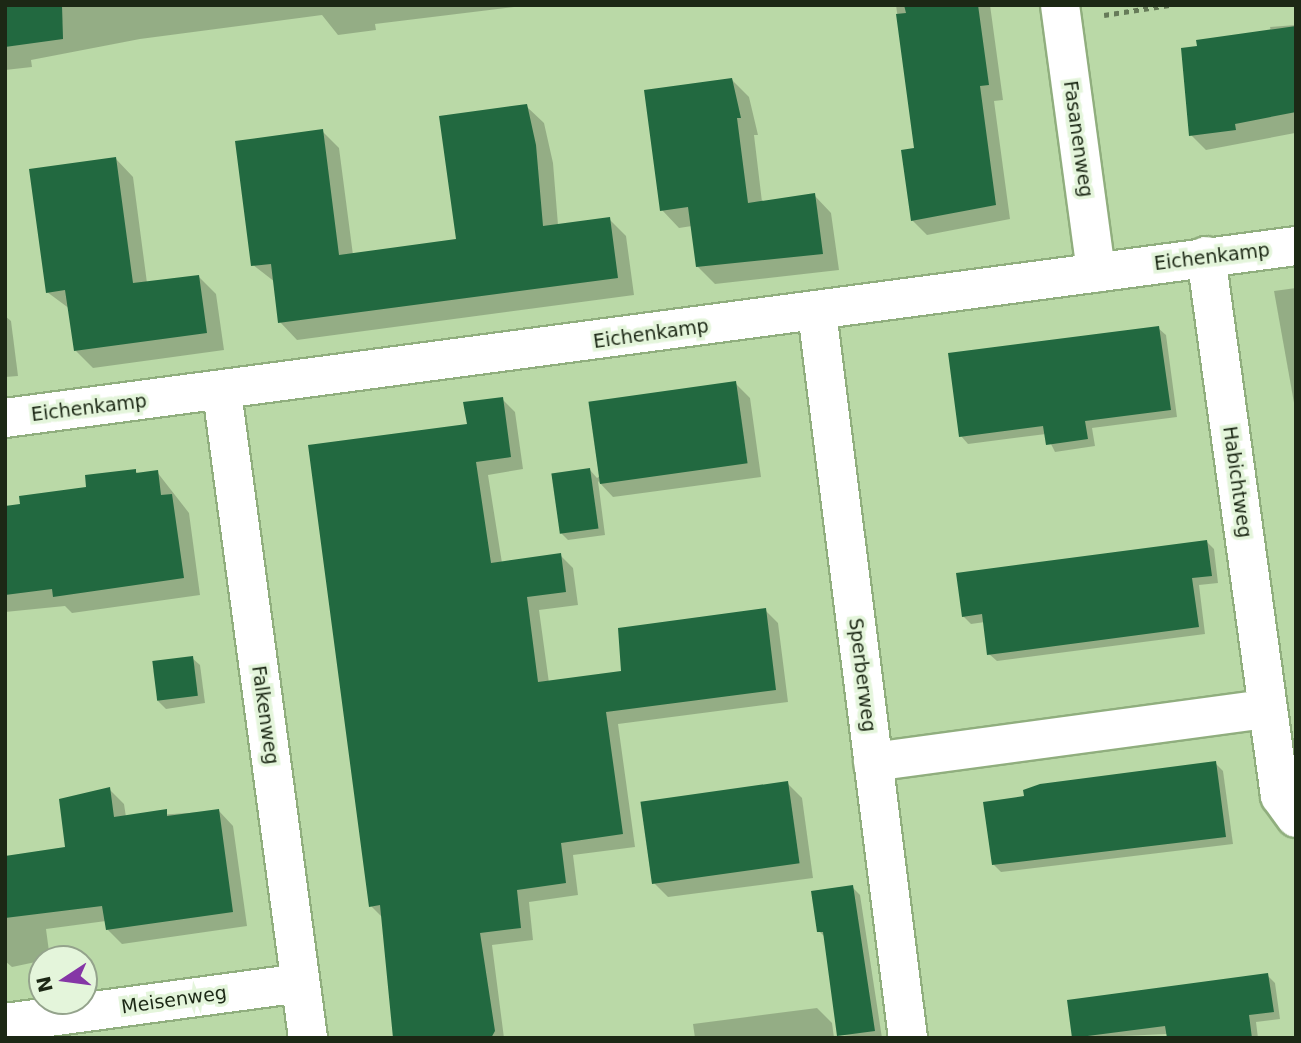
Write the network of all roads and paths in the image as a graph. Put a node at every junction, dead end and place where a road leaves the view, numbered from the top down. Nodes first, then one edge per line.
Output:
1 (1169, 5) edge
2 (1061, 13) edge
3 (1296, 246) edge
4 (1206, 256) junction
5 (1096, 273) junction
6 (817, 312) junction
7 (222, 392) junction
8 (5, 418) edge
9 (1267, 709) junction
10 (873, 762) junction
11 (1296, 818) edge
12 (300, 983) junction
13 (5, 1023) edge
14 (308, 1038) edge
15 (908, 1038) edge

1 - 2 path
2 - 5 street, Fasanenweg
3 - 4 street, Eichenkamp
4 - 5 street, Eichenkamp
4 - 9 street, Habichtweg
5 - 6 street, Eichenkamp
6 - 7 street, Eichenkamp
6 - 10 street, Sperberweg
7 - 8 street, Eichenkamp
7 - 12 street, Falkenweg
9 - 10 street
9 - 11 street, Habichtweg
10 - 15 street, Sperberweg
12 - 13 street, Meisenweg
12 - 14 street, Falkenweg

